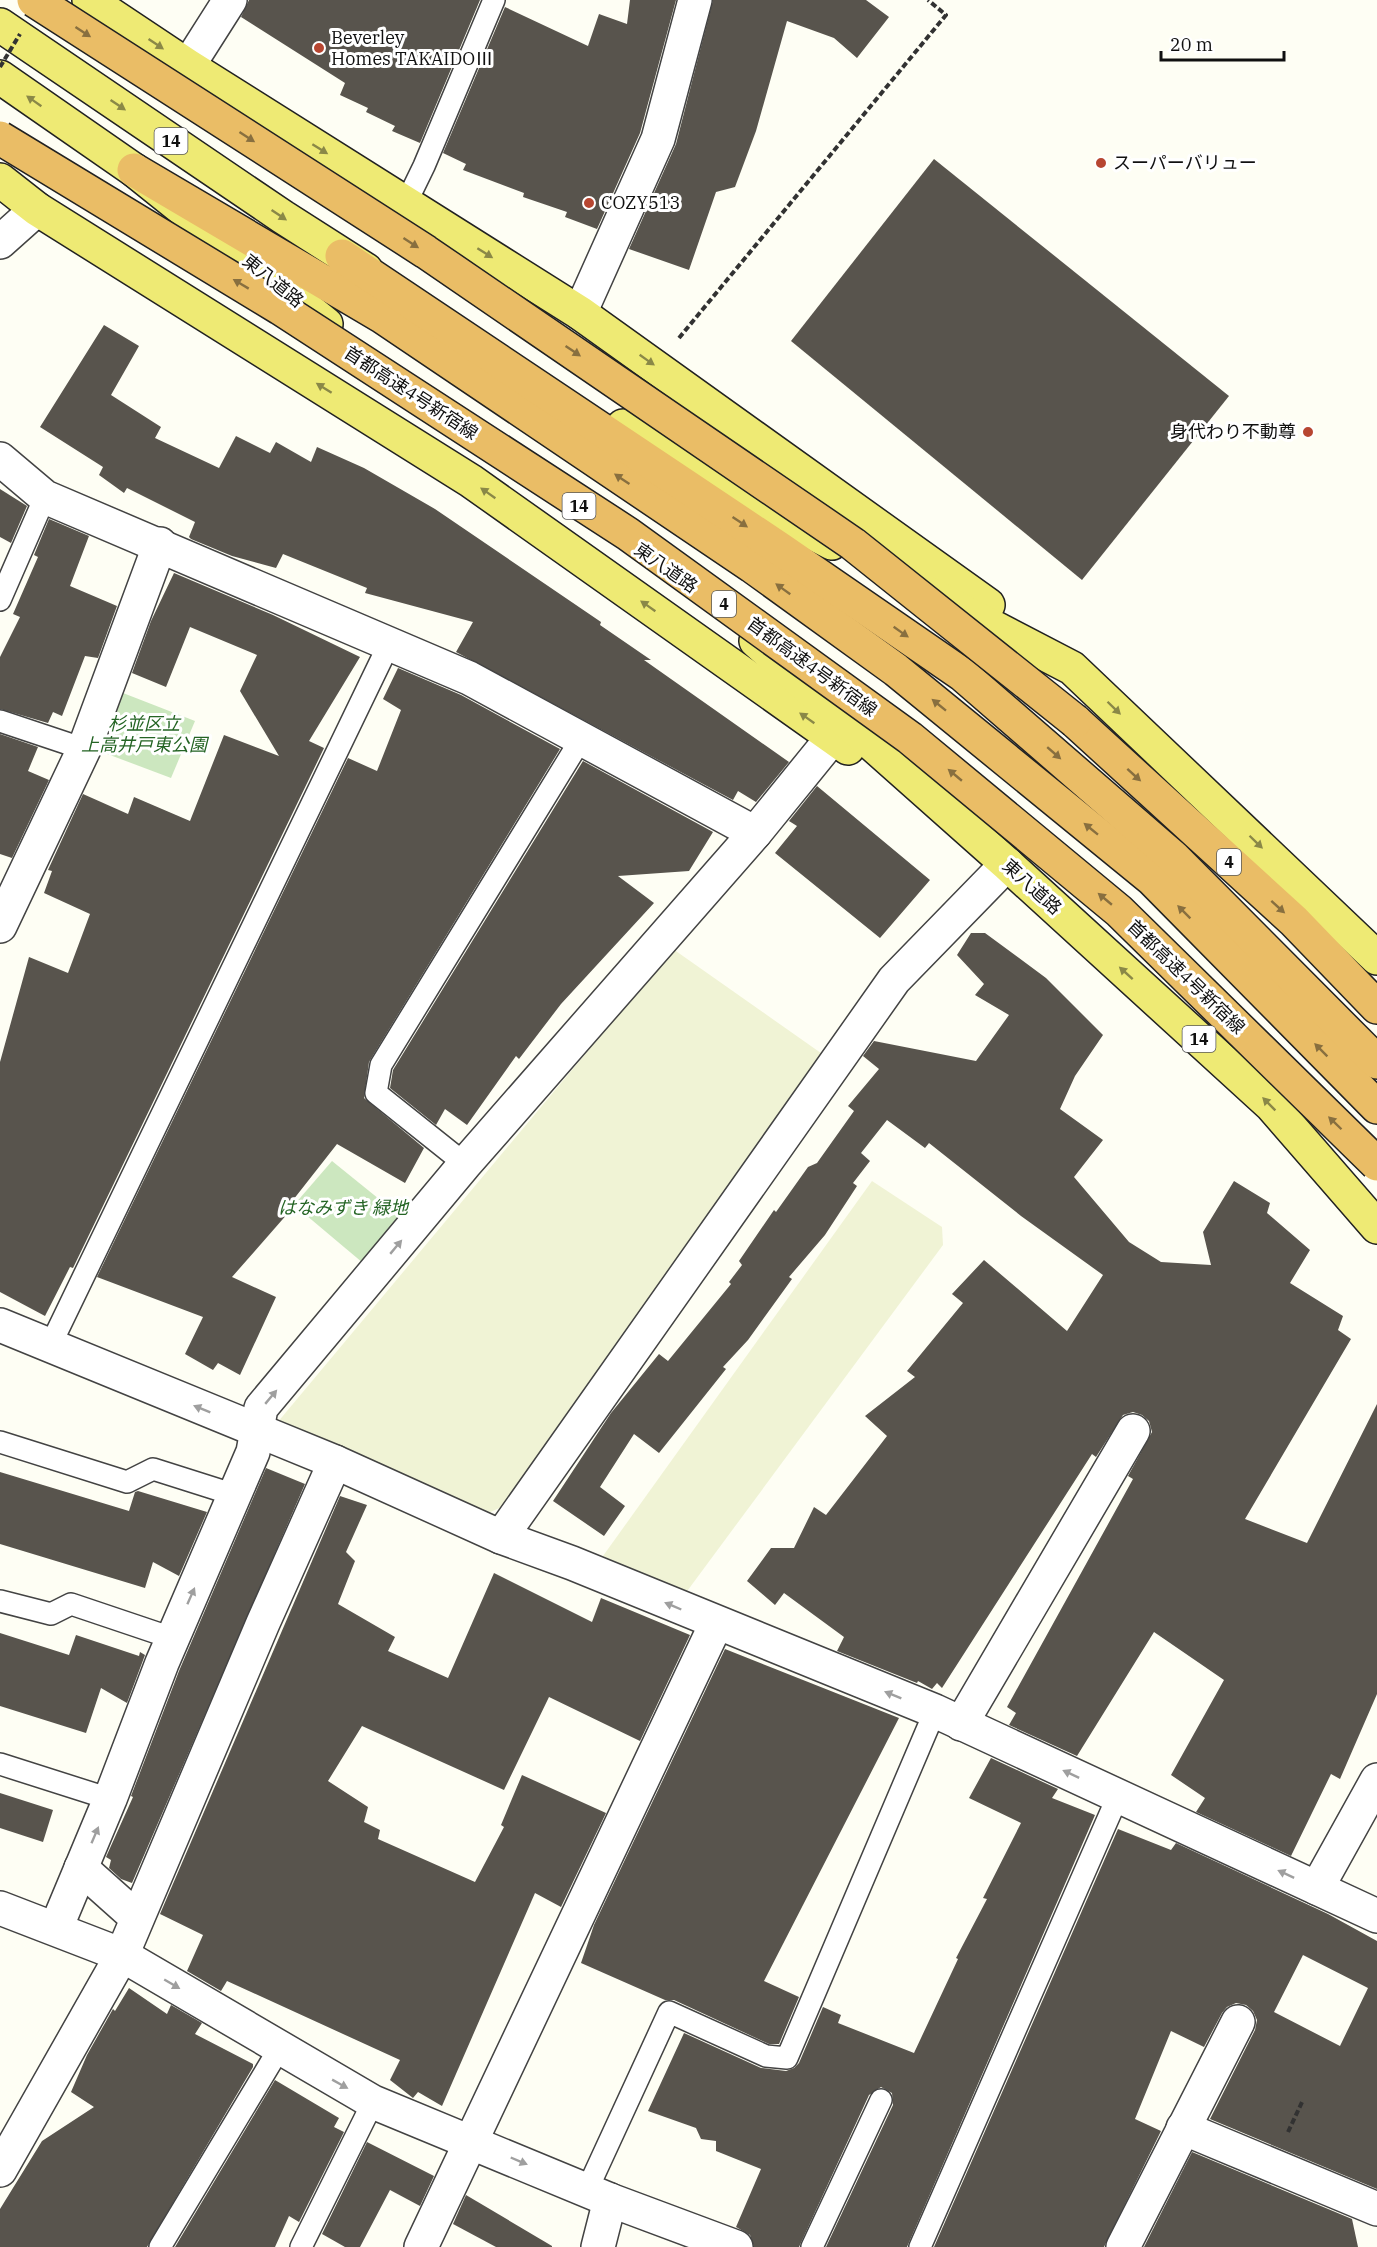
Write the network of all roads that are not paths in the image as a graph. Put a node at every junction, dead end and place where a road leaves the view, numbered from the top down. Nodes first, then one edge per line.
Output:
1 (34, 0) edge
2 (89, 0) edge
3 (230, 0) edge
4 (494, 0) edge
5 (695, 0) edge
6 (0, 25) edge
7 (188, 66) junction
8 (0, 77) edge
9 (0, 138) edge
10 (134, 170) junction
11 (0, 180) edge
12 (406, 203) junction
13 (37, 209) junction
14 (0, 242) edge
15 (342, 256) junction
16 (580, 313) junction
17 (0, 459) edge
18 (45, 497) junction
19 (160, 544) junction
20 (0, 600) edge
21 (389, 644) junction
22 (1072, 668) junction
23 (0, 721) edge
24 (833, 737) junction
25 (581, 739) junction
26 (84, 749) junction
27 (755, 833) junction
28 (1007, 864) junction
29 (1163, 868) junction
30 (0, 926) edge
31 (1377, 958) edge
32 (1377, 1007) edge
33 (1377, 1062) edge
34 (1377, 1107) edge
35 (465, 1164) junction
36 (1377, 1164) edge
37 (1377, 1227) edge
38 (0, 1325) edge
39 (50, 1346) junction
40 (256, 1431) junction
41 (1133, 1431) dead end
42 (0, 1442) edge
43 (335, 1462) junction
44 (235, 1494) junction
45 (501, 1537) junction
46 (0, 1601) edge
47 (716, 1624) junction
48 (172, 1638) junction
49 (948, 1718) junction
50 (0, 1764) edge
51 (1377, 1780) edge
52 (1118, 1796) junction
53 (110, 1798) junction
54 (81, 1868) junction
55 (1317, 1888) junction
56 (0, 1908) edge
57 (1377, 1916) edge
58 (136, 1917) junction
59 (56, 1928) junction
60 (122, 1955) junction
61 (1238, 2022) dead end
62 (279, 2049) junction
63 (881, 2100) dead end
64 (373, 2103) junction
65 (1183, 2128) junction
66 (471, 2143) junction
67 (0, 2170) edge
68 (598, 2195) junction
69 (1377, 2209) edge
70 (160, 2247) edge
71 (301, 2247) edge
72 (421, 2247) edge
73 (598, 2247) edge
74 (736, 2247) edge
75 (812, 2247) edge
76 (921, 2247) edge
77 (1123, 2247) edge

1 -> 32 highway, 4, bridge
2 -> 7 main road
3 - 7 street
4 - 12 lane
5 - 16 street
6 -> 15 main road, 14
7 -> 12 main road
10 -> 8 main road, 東八道路 / 14
36 -> 9 highway, 首都高速4号新宿線 / 4, bridge
10 - 28 main road, 東八道路 / 14
29 -> 10 highway
11 - 13 main road
12 -> 16 main road
13 - 14 street
24 -> 13 main road
15 - 22 main road, 14
15 -> 29 highway
16 -> 22 main road
17 - 18 street
18 - 19 street
18 - 20 lane
19 - 21 street
19 - 26 street
21 - 25 street
21 - 39 lane
22 -> 31 main road, 14
23 - 26 lane
24 - 27 street
24 - 28 main road
25 - 27 street
25 - 35 lane
26 - 30 street
27 - 35 street
37 -> 28 main road, 東八道路 / 14
28 - 45 street
29 - 33 highway
34 -> 29 highway
40 -> 35 street
38 - 39 street
40 -> 39 street
40 - 43 street
40 - 44 street
41 - 49 street
42 - 44 lane
43 - 45 street
43 - 58 street
48 -> 44 street
47 -> 45 street
46 - 48 lane
49 -> 47 street
47 - 66 street
48 - 53 street
52 -> 49 street
49 - 68 lane
50 - 53 lane
51 - 55 street
55 -> 52 street
52 - 76 lane
54 -> 53 street
54 - 58 street
54 - 59 street
55 - 57 street
56 - 59 street
58 - 60 street
59 - 60 street
60 -> 62 street
60 - 67 street
61 - 65 street
62 -> 64 street
62 - 70 lane
63 - 75 lane
64 - 66 street
64 - 71 lane
65 - 69 street
65 - 77 street
66 -> 68 street
66 - 72 street
68 - 73 street
68 - 74 street

